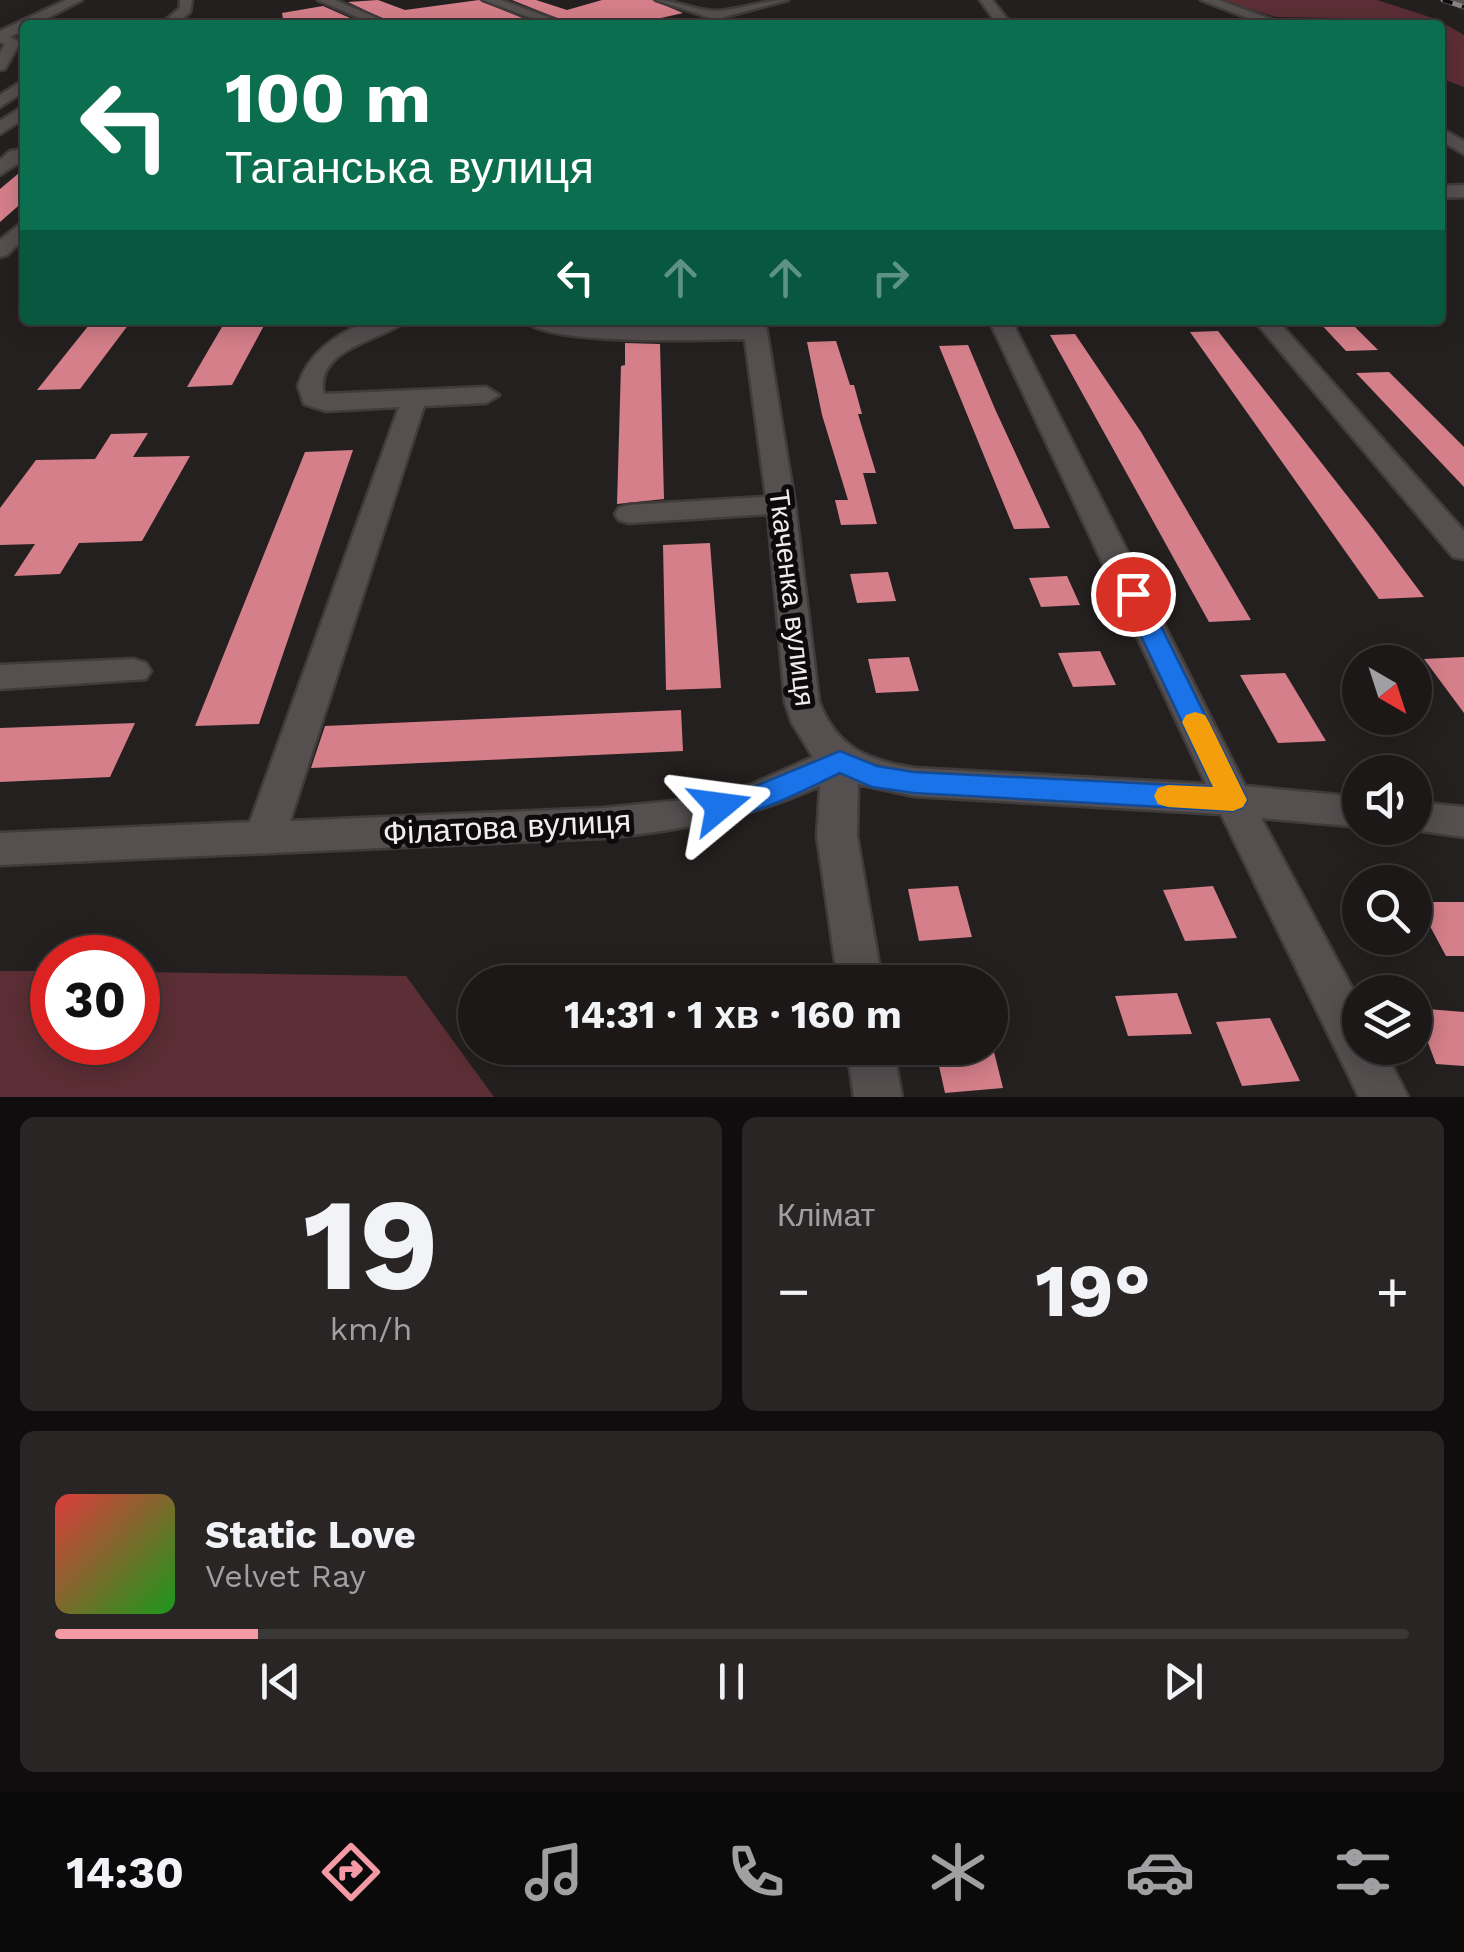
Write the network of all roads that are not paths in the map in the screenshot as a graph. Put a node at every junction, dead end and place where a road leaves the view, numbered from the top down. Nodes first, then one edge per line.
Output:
1 (76, 0) edge
2 (186, 0) edge
3 (324, 0) edge
4 (489, 0) edge
5 (662, 0) edge
6 (782, 0) edge
7 (986, 0) edge
8 (1206, 0) edge
9 (1454, 0) edge
10 (1464, 3) edge
11 (722, 18) edge
12 (35, 20) edge
13 (173, 20) edge
14 (374, 20) edge
15 (548, 20) edge
16 (1002, 20) edge
17 (1264, 20) edge
18 (0, 37) edge
19 (0, 66) edge
20 (20, 114) edge
21 (0, 129) edge
22 (20, 154) edge
23 (0, 170) edge
24 (20, 233) edge
25 (0, 250) edge
26 (379, 325) edge
27 (562, 325) edge
28 (1002, 325) edge
29 (1270, 325) edge
30 (755, 326) edge
31 (486, 396) dead end
32 (414, 399) junction
33 (781, 505) junction
34 (629, 514) dead end
35 (1464, 550) edge
36 (134, 671) dead end
37 (0, 677) edge
38 (840, 762) junction
39 (1233, 800) junction
40 (1342, 810) edge
41 (1432, 819) edge
42 (1464, 822) edge
43 (264, 839) junction
44 (0, 850) edge
45 (857, 965) edge
46 (873, 1065) edge
47 (878, 1097) edge
48 (1384, 1097) edge

1 - 12 street
2 - 13 street
3 - 14 street
4 - 15 street
5 - 11 street
6 - 11 street
7 - 16 street
8 - 17 street
9 - 10 street
18 - 19 street
20 - 21 street
22 - 23 street
24 - 25 street
26 - 32 street
27 - 30 street
28 - 39 street
29 - 35 street
30 - 33 street, Ткаченка вулиця
31 - 32 street
32 - 43 street
33 - 34 street
33 - 38 street, Ткаченка вулиця
36 - 37 street
38 - 39 street
38 - 43 street, Філатова вулиця
38 - 45 street
39 - 40 street
39 - 48 street
41 - 42 street
43 - 44 street, Філатова вулиця
46 - 47 street

